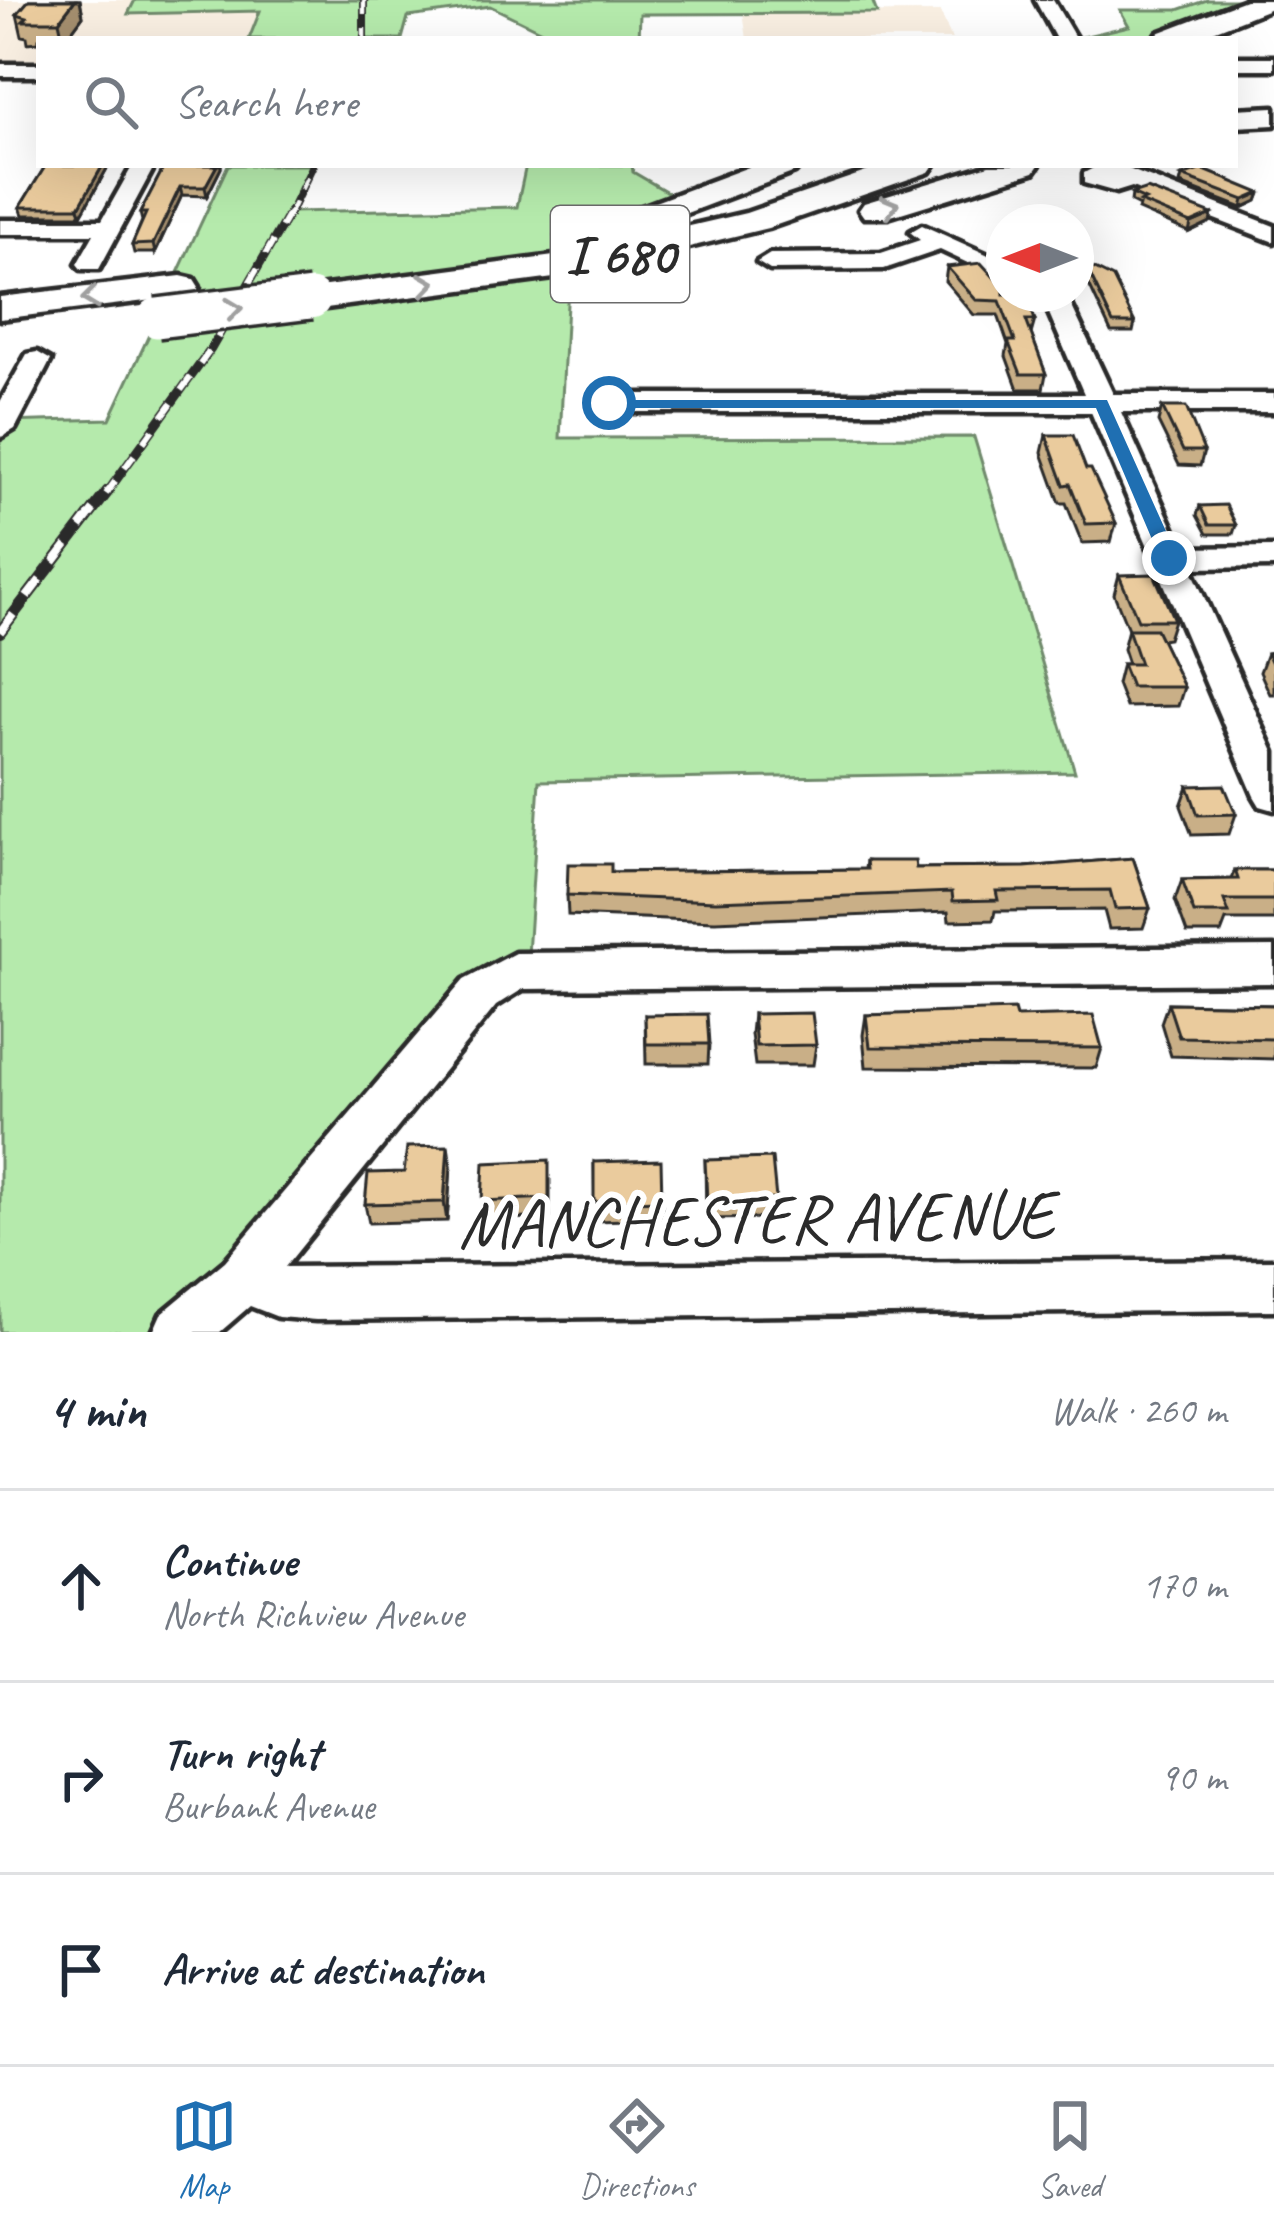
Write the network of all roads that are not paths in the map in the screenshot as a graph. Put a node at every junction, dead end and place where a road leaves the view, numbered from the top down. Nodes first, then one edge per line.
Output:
1 (1044, 0) edge
2 (1269, 0) edge
3 (1274, 22) edge
4 (1064, 36) edge
5 (1176, 36) edge
6 (1238, 37) edge
7 (1238, 63) edge
8 (1271, 66) edge
9 (36, 70) edge
10 (3, 74) edge
11 (1274, 116) edge
12 (1238, 118) edge
13 (142, 168) edge
14 (776, 168) edge
15 (833, 168) edge
16 (909, 168) edge
17 (1013, 168) edge
18 (1127, 180) dead end
19 (643, 218) junction
20 (0, 227) edge
21 (110, 227) junction
22 (1274, 236) edge
23 (770, 262) dead end
24 (986, 263) edge
25 (90, 264) dead end
26 (569, 265) junction
27 (320, 284) junction
28 (0, 308) edge
29 (1063, 312) edge
30 (0, 336) edge
31 (37, 360) dead end
32 (609, 403) dead end
33 (1274, 403) edge
34 (1102, 404) junction
35 (0, 429) edge
36 (1274, 557) edge
37 (1169, 558) junction
38 (1260, 732) edge
39 (1274, 796) edge
40 (1274, 964) edge
41 (243, 1279) junction
42 (1274, 1285) edge
43 (180, 1332) edge

1 - 4 street
2 - 5 highway
3 - 6 highway
7 - 8 street
9 - 10 street
11 - 12 highway
13 - 21 street
14 - 19 highway
15 - 19 highway, I 680
16 - 26 highway, I 680
26 -> 17 highway
18 - 22 street
19 - 27 highway, I 680
20 - 21 street
21 - 25 street
23 - 24 street
27 -> 26 highway, I 680
27 -> 28 highway, I 680
30 -> 27 highway, I 680, bridge
29 - 34 street
31 - 35 street
32 - 34 street
33 - 34 street
34 - 37 street
36 - 37 street
37 - 38 street
38 - 39 street
40 - 41 street
41 - 42 street, MANCHESTER AVENUE
41 - 43 street

